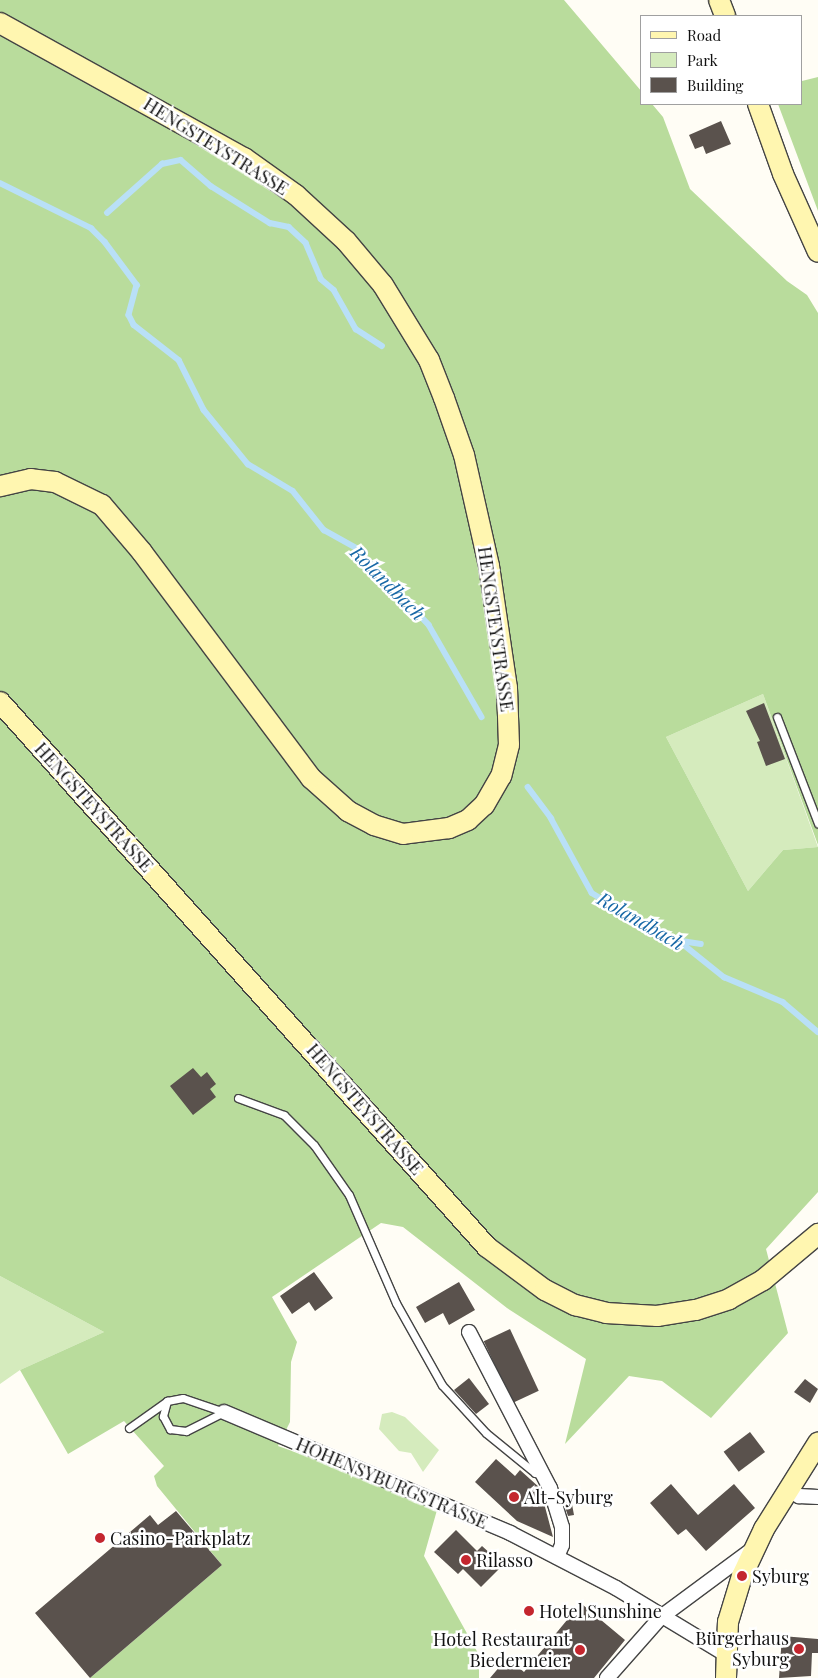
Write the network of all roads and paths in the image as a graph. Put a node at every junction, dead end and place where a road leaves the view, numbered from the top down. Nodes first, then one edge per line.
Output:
1 (719, 0) edge
2 (725, 15) edge
3 (0, 23) edge
4 (758, 105) edge
5 (818, 252) edge
6 (0, 486) edge
7 (0, 702) edge
8 (777, 717) dead end
9 (818, 823) edge
10 (238, 1098) dead end
11 (814, 1239) edge
12 (469, 1332) dead end
13 (167, 1401) junction
14 (224, 1412) junction
15 (129, 1428) dead end
16 (818, 1443) edge
17 (544, 1475) junction
18 (788, 1490) junction
19 (818, 1497) edge
20 (753, 1550) junction
21 (557, 1557) junction
22 (661, 1617) junction
23 (725, 1654) junction
24 (607, 1678) edge
25 (726, 1678) edge

1 - 2 main road
3 - 6 main road, HENGSTEYSTRASSE
4 - 5 main road
7 - 11 main road, HENGSTEYSTRASSE
8 - 9 lane
10 - 17 lane
12 - 17 street
13 - 14 lane
13 - 14 lane
13 - 15 lane
14 - 21 street, HOHENSYBURGSTRASSE
16 - 18 main road
17 - 21 street
18 - 19 street
18 - 20 main road
20 - 22 street
20 - 23 main road
21 - 22 street, HOHENSYBURGSTRASSE
22 - 23 street, HOHENSYBURGSTRASSE
22 - 24 street
23 - 25 main road

